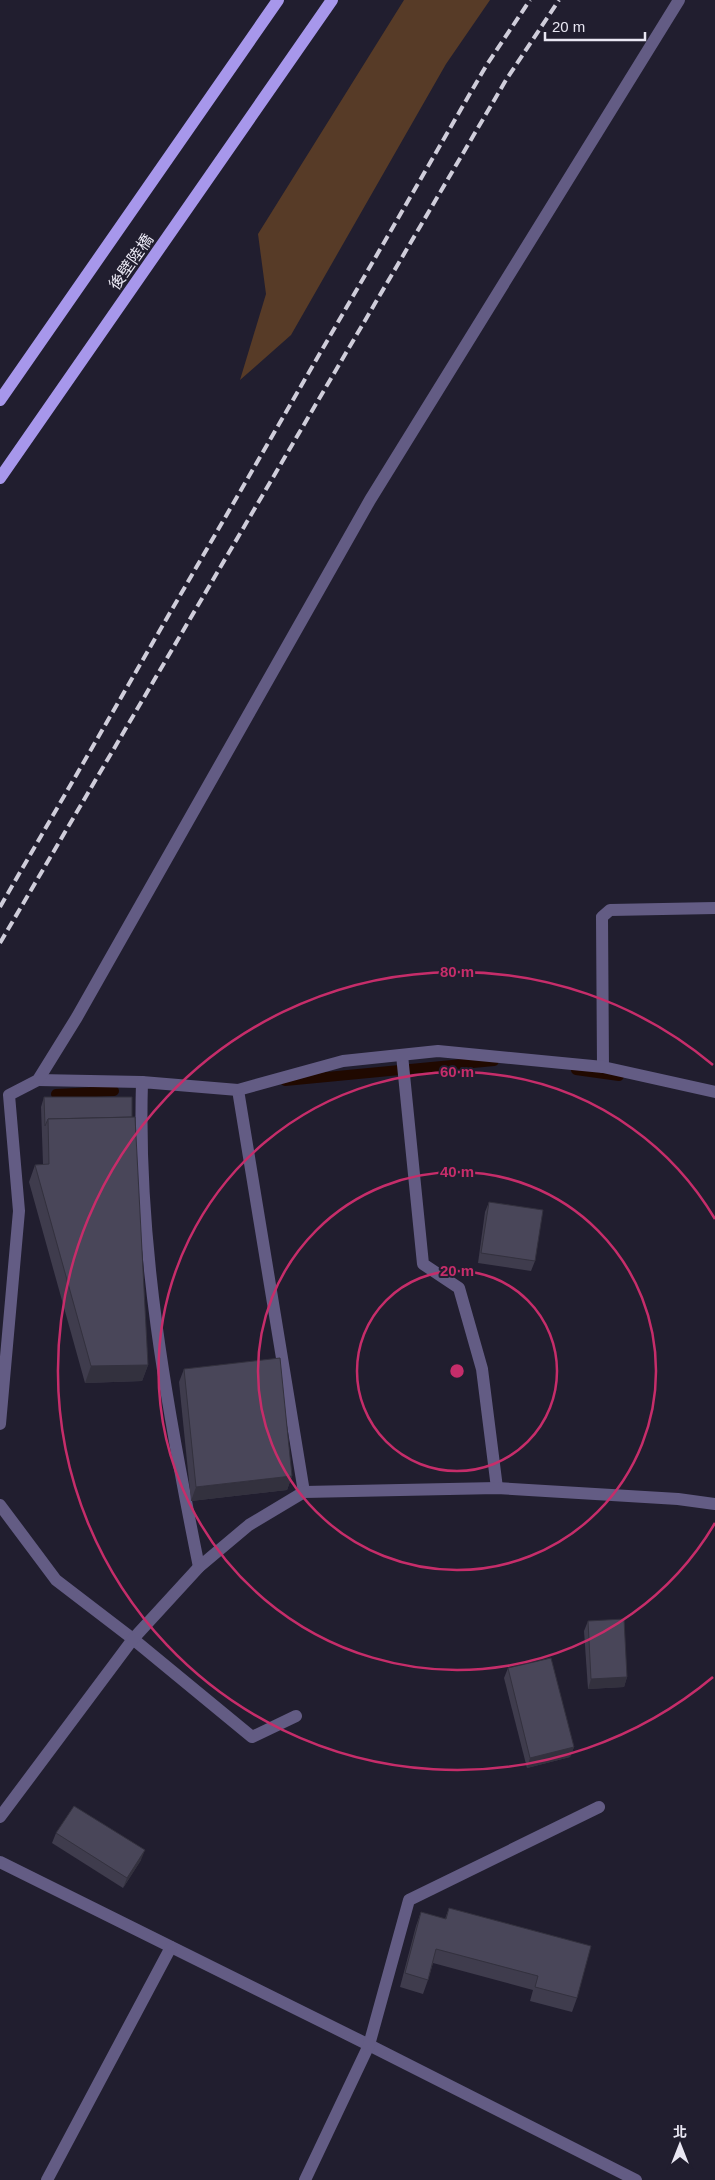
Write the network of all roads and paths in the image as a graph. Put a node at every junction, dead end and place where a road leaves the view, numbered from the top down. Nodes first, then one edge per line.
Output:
1 (278, 0) edge
2 (332, 0) edge
3 (679, 0) edge
4 (0, 400) edge
5 (0, 478) edge
6 (715, 908) edge
7 (402, 1055) junction
8 (603, 1068) junction
9 (38, 1080) junction
10 (142, 1082) junction
11 (238, 1090) junction
12 (715, 1092) edge
13 (0, 1424) edge
14 (497, 1488) junction
15 (304, 1492) junction
16 (715, 1504) edge
17 (0, 1505) edge
18 (199, 1567) junction
19 (133, 1639) junction
20 (296, 1716) dead end
21 (599, 1807) dead end
22 (0, 1817) edge
23 (0, 1862) edge
24 (171, 1947) junction
25 (369, 2045) junction
26 (47, 2180) edge
27 (305, 2180) edge
28 (636, 2180) edge

1 - 4 main road, 後壁陸橋
2 - 5 main road, 後壁陸橋
3 - 9 street
6 - 8 street
7 - 8 street
7 - 11 street
7 - 14 street
8 - 12 street
9 - 10 street
9 - 13 street
10 - 11 street
10 - 18 street
11 - 15 street
14 - 15 street
14 - 16 street
15 - 18 street
17 - 19 street
18 - 19 street
19 - 20 street
19 - 22 street
21 - 25 street
23 - 24 street
24 - 25 street
24 - 26 street
25 - 27 street
25 - 28 street

